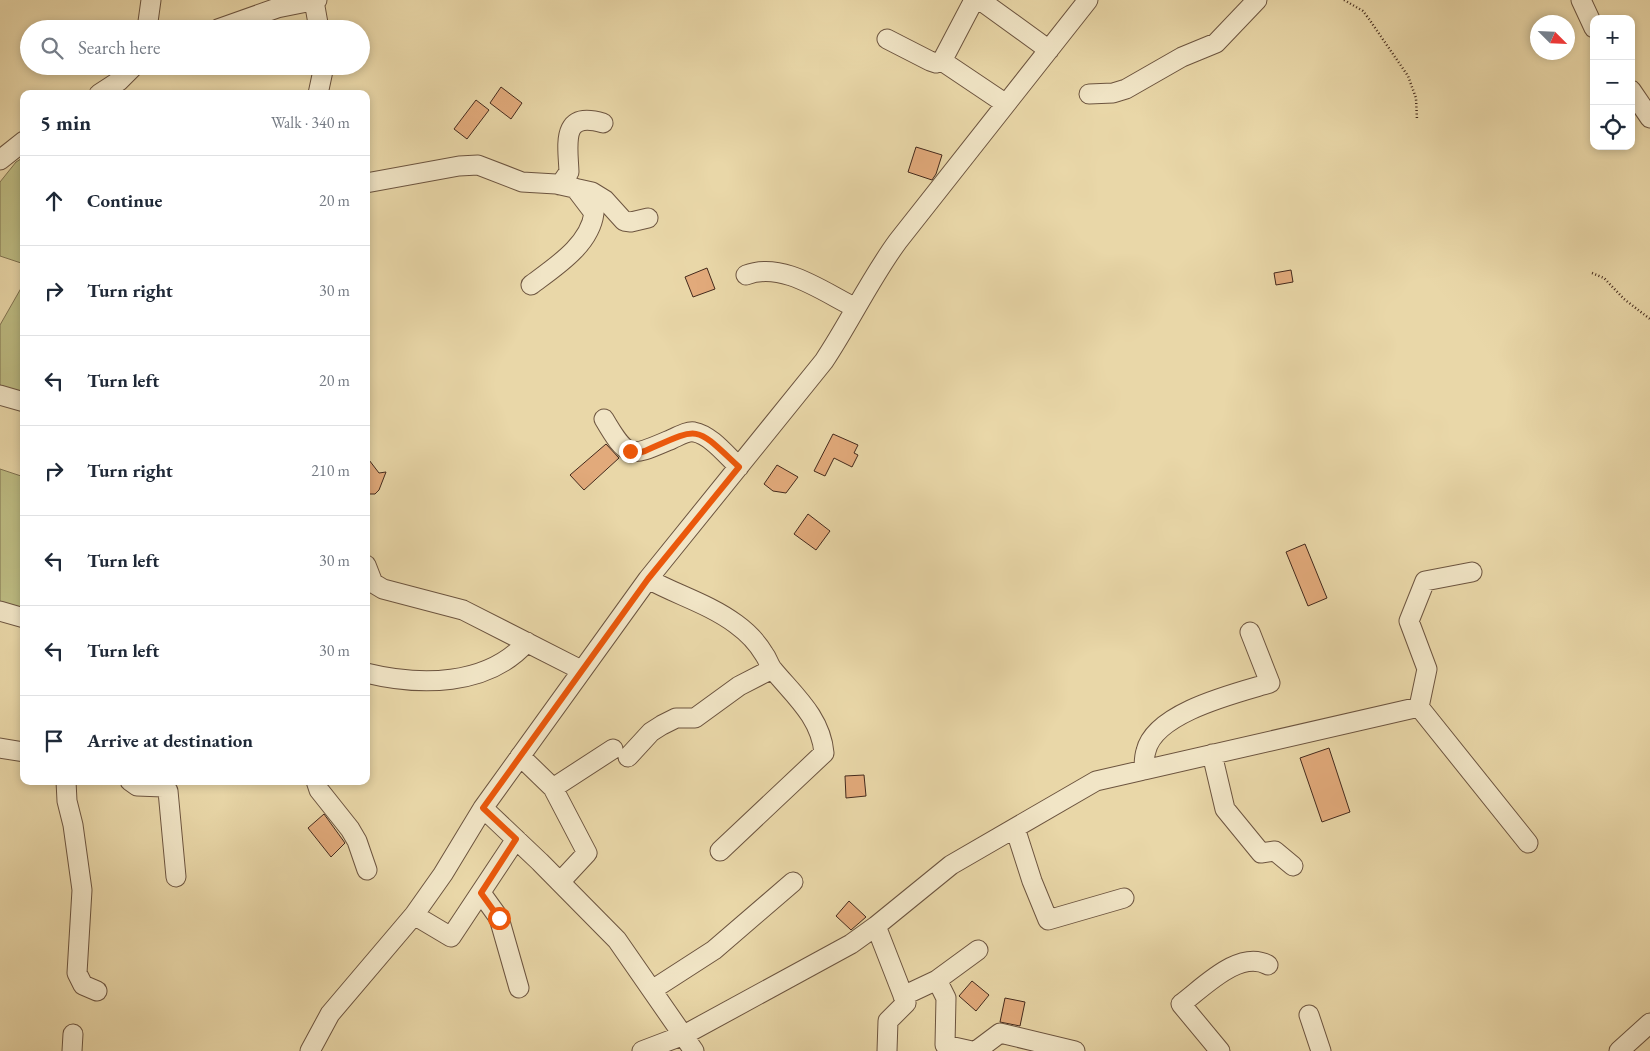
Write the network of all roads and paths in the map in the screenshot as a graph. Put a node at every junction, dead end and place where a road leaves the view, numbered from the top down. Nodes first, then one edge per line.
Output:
1 (151, 0) edge
2 (974, 0) edge
3 (980, 0) edge
4 (1088, 0) edge
5 (1257, 0) edge
6 (1344, 0) edge
7 (1581, 0) edge
8 (316, 1) edge
9 (1590, 19) edge
10 (148, 20) edge
11 (243, 20) edge
12 (318, 20) edge
13 (887, 39) dead end
14 (1049, 50) junction
15 (942, 61) junction
16 (127, 75) edge
17 (322, 75) edge
18 (118, 87) edge
19 (319, 90) edge
20 (1089, 94) dead end
21 (1635, 96) edge
22 (1006, 104) junction
23 (1650, 118) edge
24 (1417, 120) dead end
25 (603, 123) dead end
26 (20, 144) edge
27 (0, 160) edge
28 (370, 182) edge
29 (567, 187) junction
30 (648, 218) dead end
31 (1592, 273) dead end
32 (746, 275) dead end
33 (531, 285) dead end
34 (856, 308) junction
35 (1650, 319) edge
36 (0, 395) edge
37 (20, 401) edge
38 (604, 419) dead end
39 (739, 467) junction
40 (1472, 572) dead end
41 (370, 575) edge
42 (648, 579) junction
43 (0, 611) edge
44 (20, 617) edge
45 (1250, 632) dead end
46 (527, 642) junction
47 (772, 669) junction
48 (581, 670) junction
49 (370, 674) edge
50 (1419, 708) junction
51 (0, 748) edge
52 (20, 751) edge
53 (1212, 754) junction
54 (520, 756) junction
55 (1144, 770) junction
56 (66, 785) edge
57 (136, 785) edge
58 (317, 785) edge
59 (553, 788) junction
60 (483, 808) junction
61 (1015, 828) junction
62 (516, 839) junction
63 (1528, 843) dead end
64 (720, 851) dead end
65 (1293, 866) dead end
66 (367, 870) dead end
67 (176, 877) dead end
68 (560, 882) junction
69 (793, 882) dead end
70 (481, 893) junction
71 (1124, 898) dead end
72 (414, 915) junction
73 (876, 926) junction
74 (978, 950) dead end
75 (1268, 965) dead end
76 (937, 980) junction
77 (519, 988) dead end
78 (652, 990) junction
79 (97, 991) dead end
80 (904, 996) junction
81 (1309, 1015) dead end
82 (1650, 1023) edge
83 (684, 1035) junction
84 (310, 1051) edge
85 (642, 1051) edge
86 (694, 1051) edge
87 (887, 1051) edge
88 (972, 1051) edge
89 (976, 1051) edge
90 (1075, 1051) edge
91 (1220, 1051) edge
92 (1321, 1051) edge
93 (1619, 1051) edge

1 - 10 street
2 - 15 street
3 - 14 street
4 - 14 street
5 - 20 street
6 - 24 path
7 - 9 street
8 - 11 street
8 - 12 street
13 - 15 street
14 - 22 street
15 - 22 street
16 - 18 street
17 - 19 street
21 - 23 street
22 - 34 street
25 - 29 street
26 - 27 street
28 - 29 street
29 - 30 street
29 - 33 street
31 - 35 path
32 - 34 street
34 - 39 street
36 - 37 street
38 - 39 street
39 - 42 street
40 - 50 street
41 - 46 street
42 - 47 street
42 - 48 street
43 - 44 street
45 - 55 street
46 - 48 street
46 - 49 street
47 - 59 street
47 - 64 street
48 - 54 street
50 - 53 street
50 - 63 street
51 - 52 street
53 - 55 street
53 - 65 street
54 - 59 street
54 - 60 street
55 - 61 street
56 - 79 street
57 - 67 street
58 - 66 street
59 - 68 street
60 - 62 street
60 - 72 street
61 - 71 street
61 - 73 street
62 - 68 street
62 - 70 street
68 - 78 street
69 - 78 street
70 - 72 street
70 - 77 street
72 - 84 street
73 - 80 street
73 - 83 street
74 - 76 street
75 - 91 street
76 - 80 street
76 - 88 street
78 - 83 street
80 - 87 street
81 - 92 street
82 - 93 street
83 - 85 street
83 - 86 street
89 - 90 street

